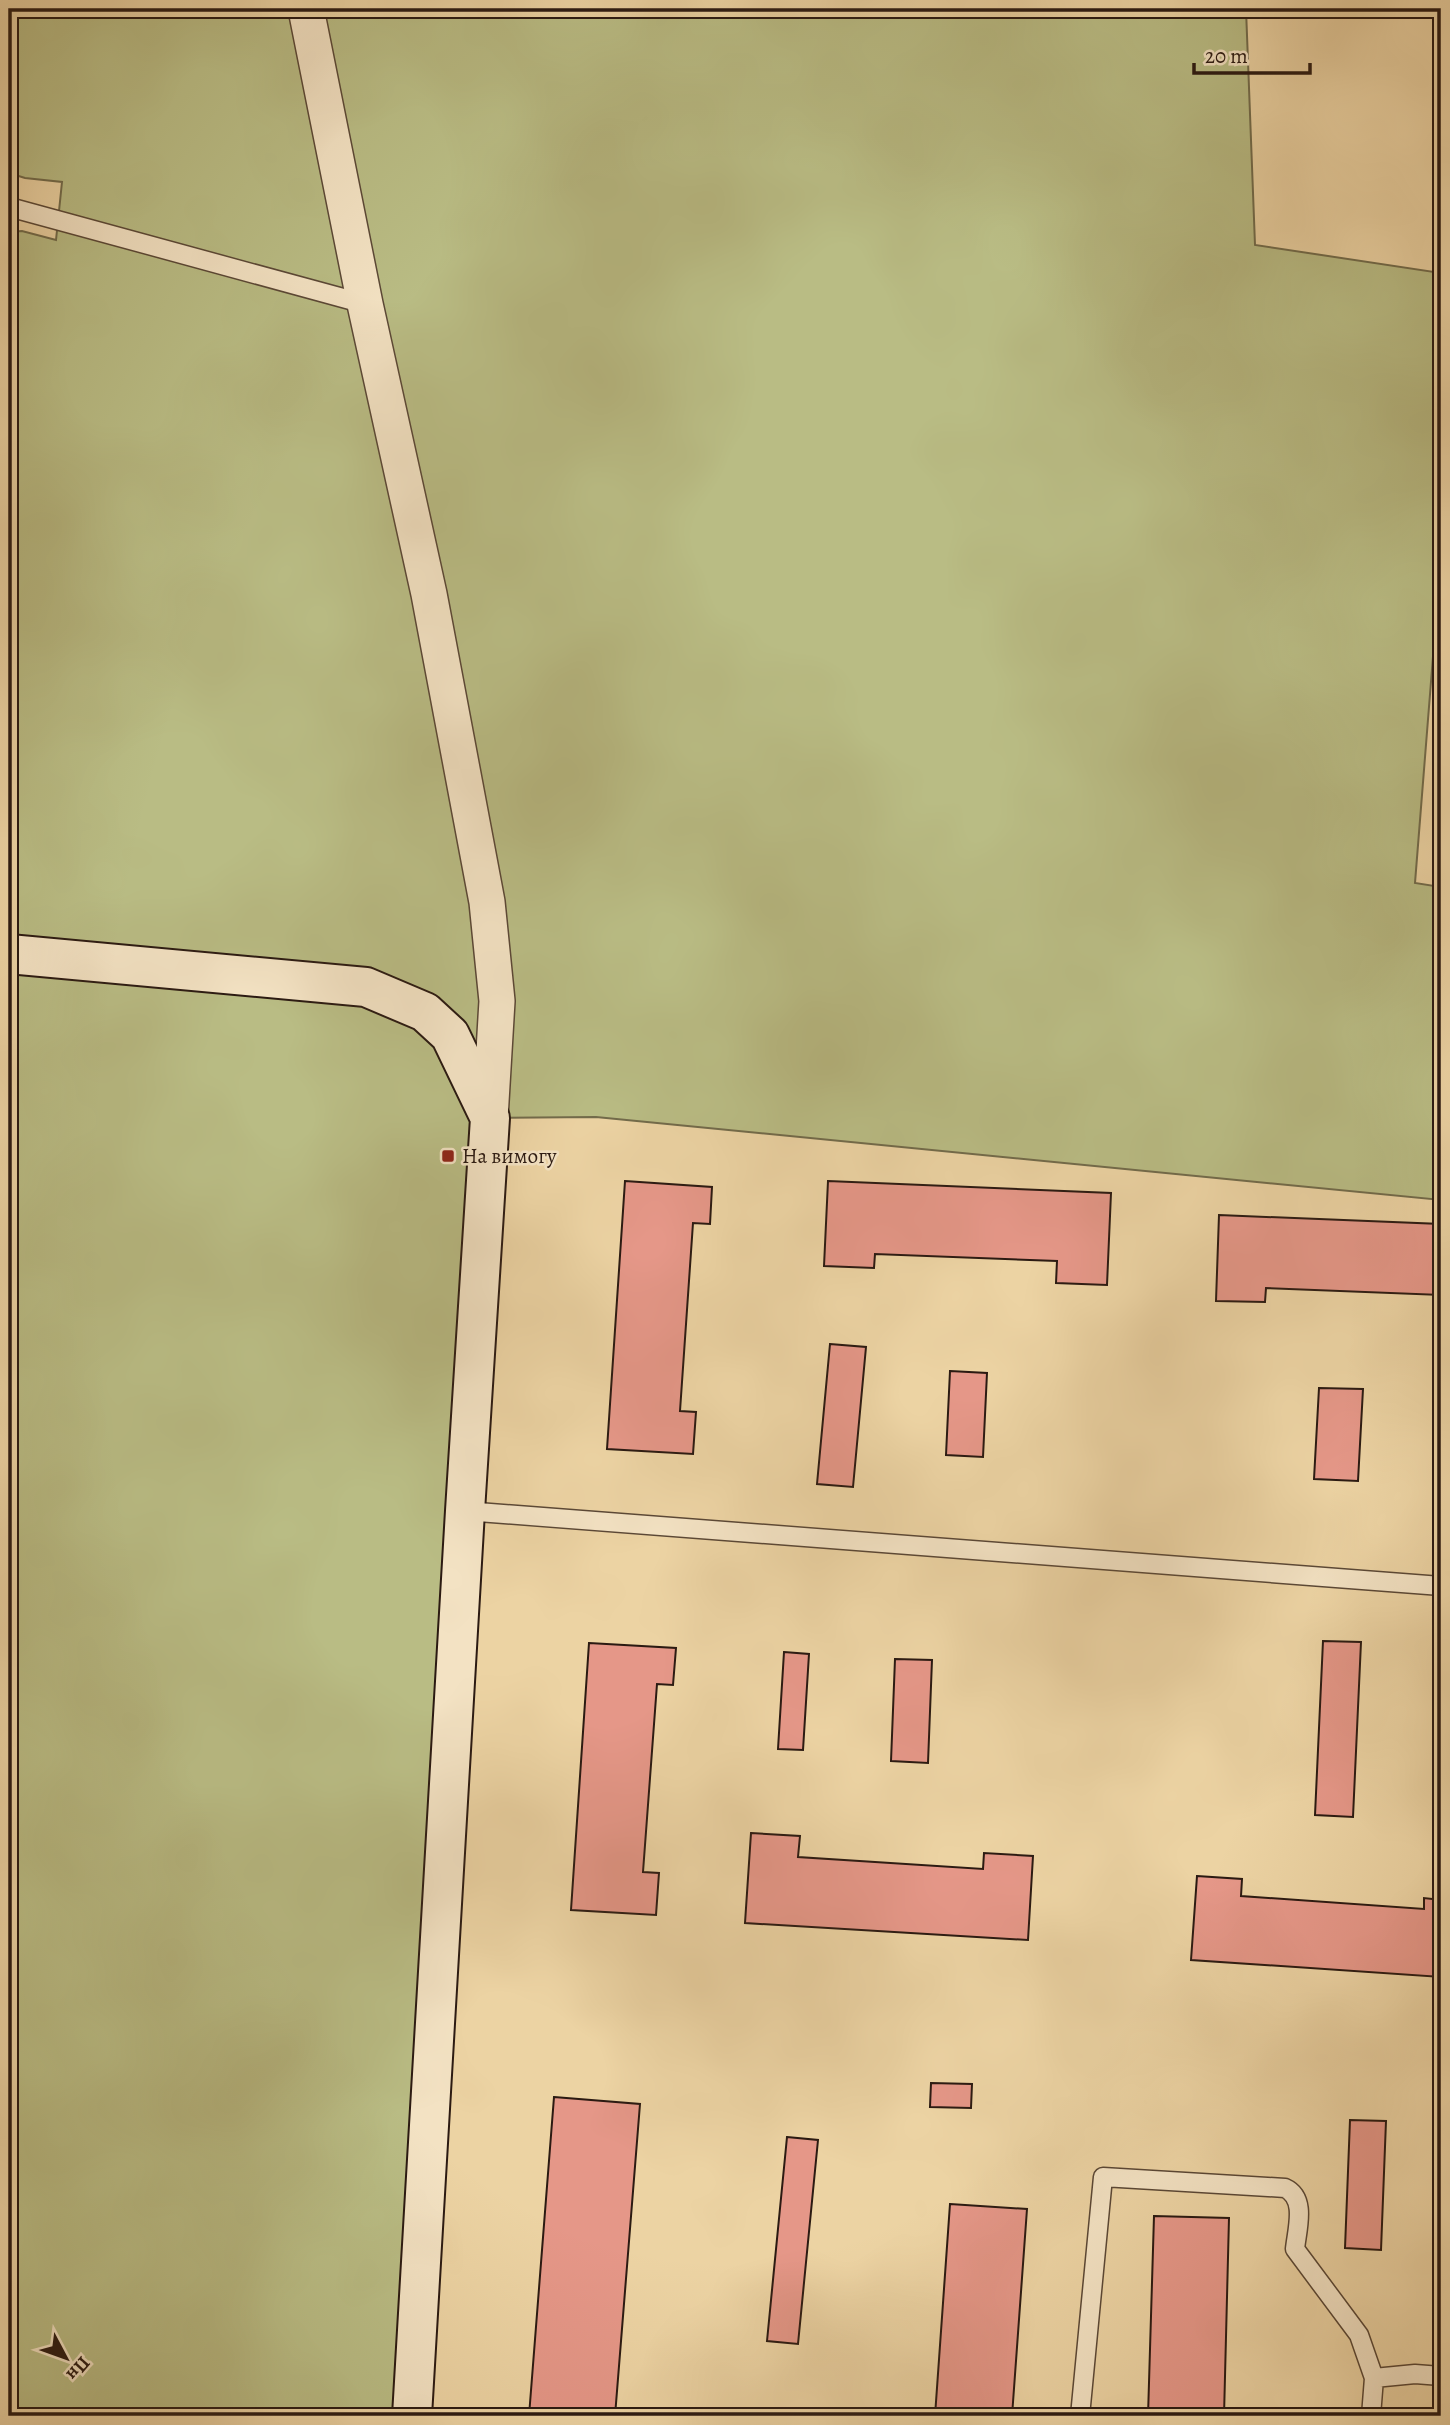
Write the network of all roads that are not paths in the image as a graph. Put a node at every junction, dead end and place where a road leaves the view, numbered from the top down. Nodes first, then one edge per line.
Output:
1 (306, 9) edge
2 (9, 207) edge
3 (365, 304) junction
4 (9, 954) edge
5 (490, 1118) junction
6 (465, 1511) junction
7 (1441, 1586) edge
8 (1441, 2376) edge
9 (1374, 2378) junction
10 (412, 2416) edge
11 (1080, 2416) edge
12 (1371, 2416) edge

1 - 3 street
2 - 3 lane
3 - 5 street
4 - 5 street
5 - 6 street
6 - 7 lane
6 - 10 street
8 - 9 lane
9 - 11 lane
9 - 12 lane

